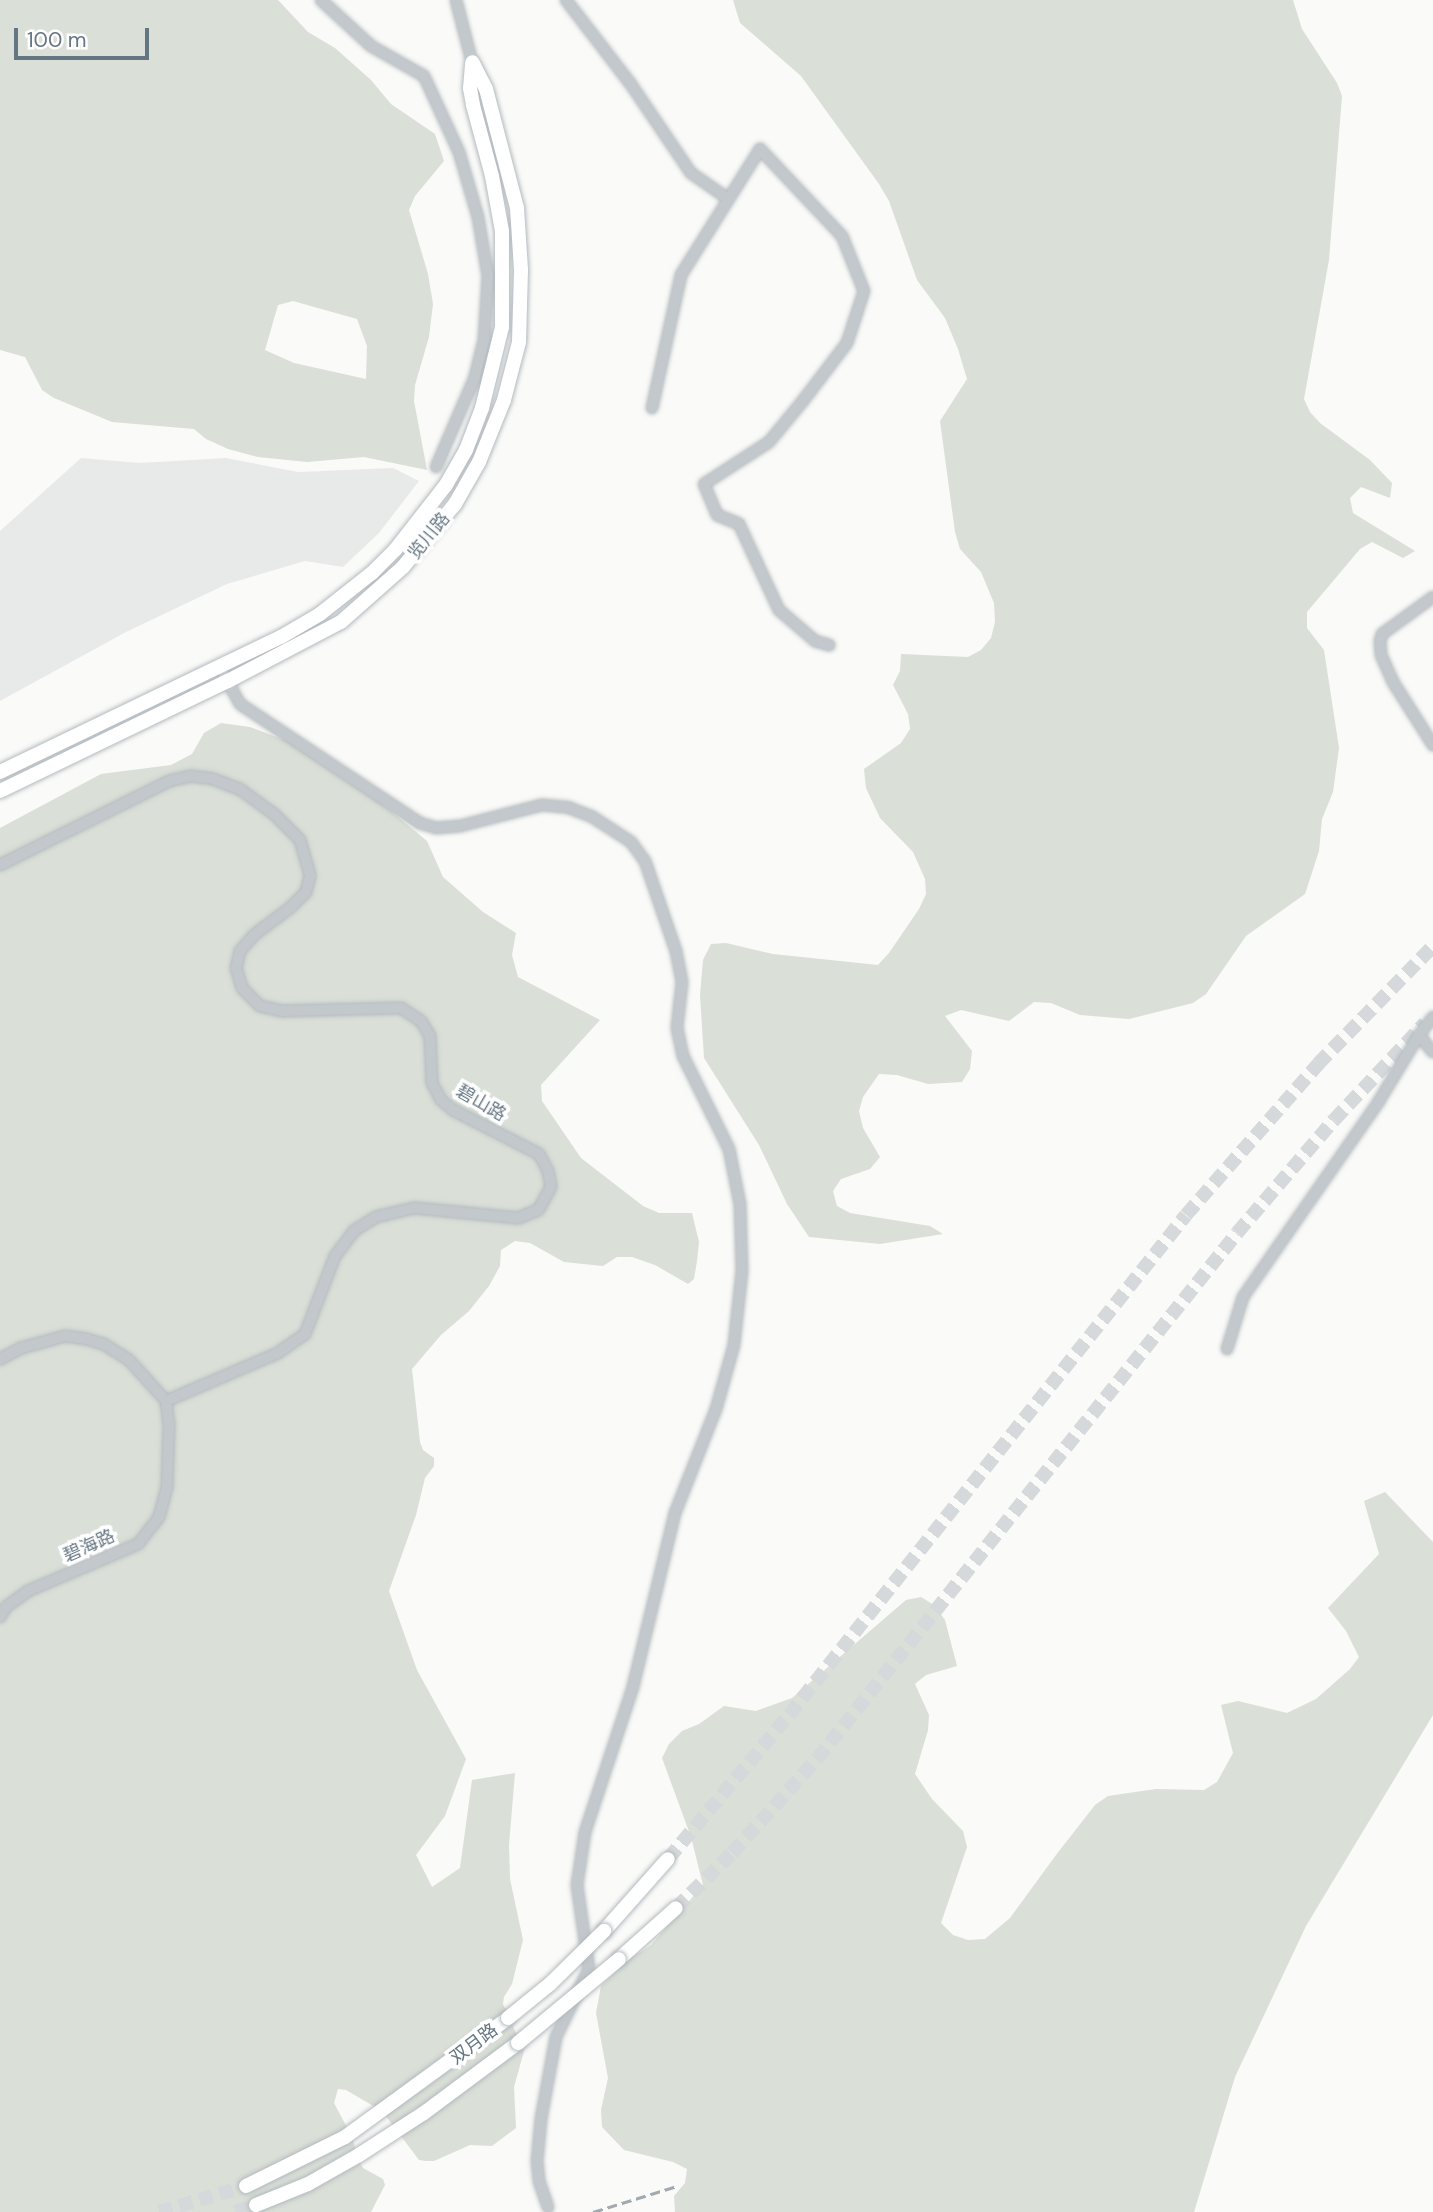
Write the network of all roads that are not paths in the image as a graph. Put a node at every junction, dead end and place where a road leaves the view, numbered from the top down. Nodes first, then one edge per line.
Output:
1 (321, 0) edge
2 (456, 0) edge
3 (566, 0) edge
4 (472, 62) junction
5 (727, 198) junction
6 (652, 408) dead end
7 (436, 467) dead end
8 (449, 480) junction
9 (464, 489) junction
10 (1433, 597) edge
11 (829, 645) dead end
12 (219, 666) junction
13 (228, 681) junction
14 (1433, 745) edge
15 (0, 772) edge
16 (0, 791) edge
17 (0, 865) edge
18 (1433, 1017) edge
19 (1419, 1035) junction
20 (1433, 1052) edge
21 (1227, 1349) dead end
22 (0, 1359) edge
23 (166, 1401) junction
24 (0, 1617) edge
25 (668, 1858) tunnel mouth
26 (676, 1908) tunnel mouth
27 (246, 2186) tunnel mouth
28 (256, 2205) dead end
29 (548, 2207) dead end

1 - 7 street
2 - 4 street, 览川路
3 - 5 street
4 - 8 street, 览川路
4 - 9 street, 览川路
5 - 6 street
5 - 11 street
8 - 9 street
8 - 12 street, 览川路
9 - 13 street, 览川路
10 - 14 street
12 - 13 street
12 - 15 street, 览川路
13 - 16 street, 览川路
13 - 29 street
17 - 23 street, 碧山路
18 - 19 street
19 - 20 street
19 - 21 street
22 - 23 street
23 - 24 street, 碧海路
25 - 27 street, 双月路, bridge
26 - 28 street, 双月路, bridge

